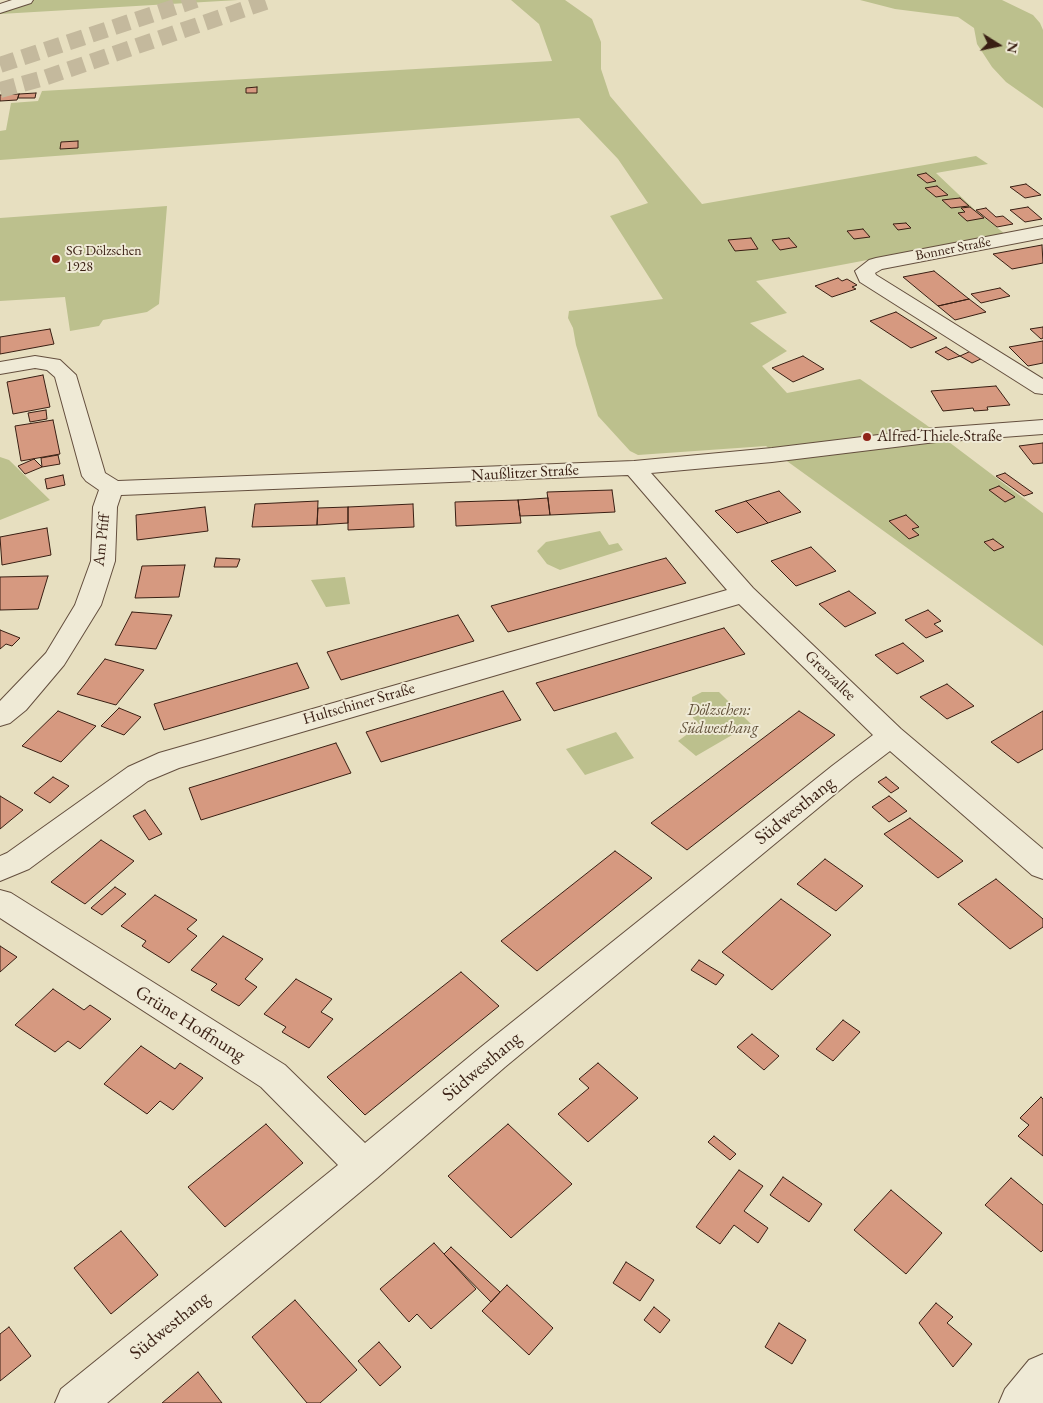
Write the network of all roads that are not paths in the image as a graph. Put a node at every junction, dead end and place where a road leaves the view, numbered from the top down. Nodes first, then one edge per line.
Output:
1 (26, 0) edge
2 (0, 9) edge
3 (1043, 232) edge
4 (0, 368) edge
5 (1043, 388) edge
6 (1043, 427) edge
7 (634, 468) junction
8 (112, 488) junction
9 (744, 594) junction
10 (0, 716) edge
11 (891, 736) junction
12 (1043, 867) edge
13 (0, 869) edge
14 (0, 902) edge
15 (364, 1166) junction
16 (1043, 1374) edge
17 (75, 1403) edge
18 (1018, 1403) edge

1 - 2 street
3 - 5 street, Bonner Straße
4 - 8 street
6 - 7 street, Naußlitzer Straße
7 - 8 street, Naußlitzer Straße
7 - 9 street, Grenzallee
8 - 10 street, Am Pfiff
9 - 11 street, Grenzallee
9 - 13 street, Hultschiner Straße
11 - 12 street, Grenzallee
11 - 15 street, Südwesthang
14 - 15 street, Grüne Hoffnung
15 - 17 street, Südwesthang
16 - 18 street

